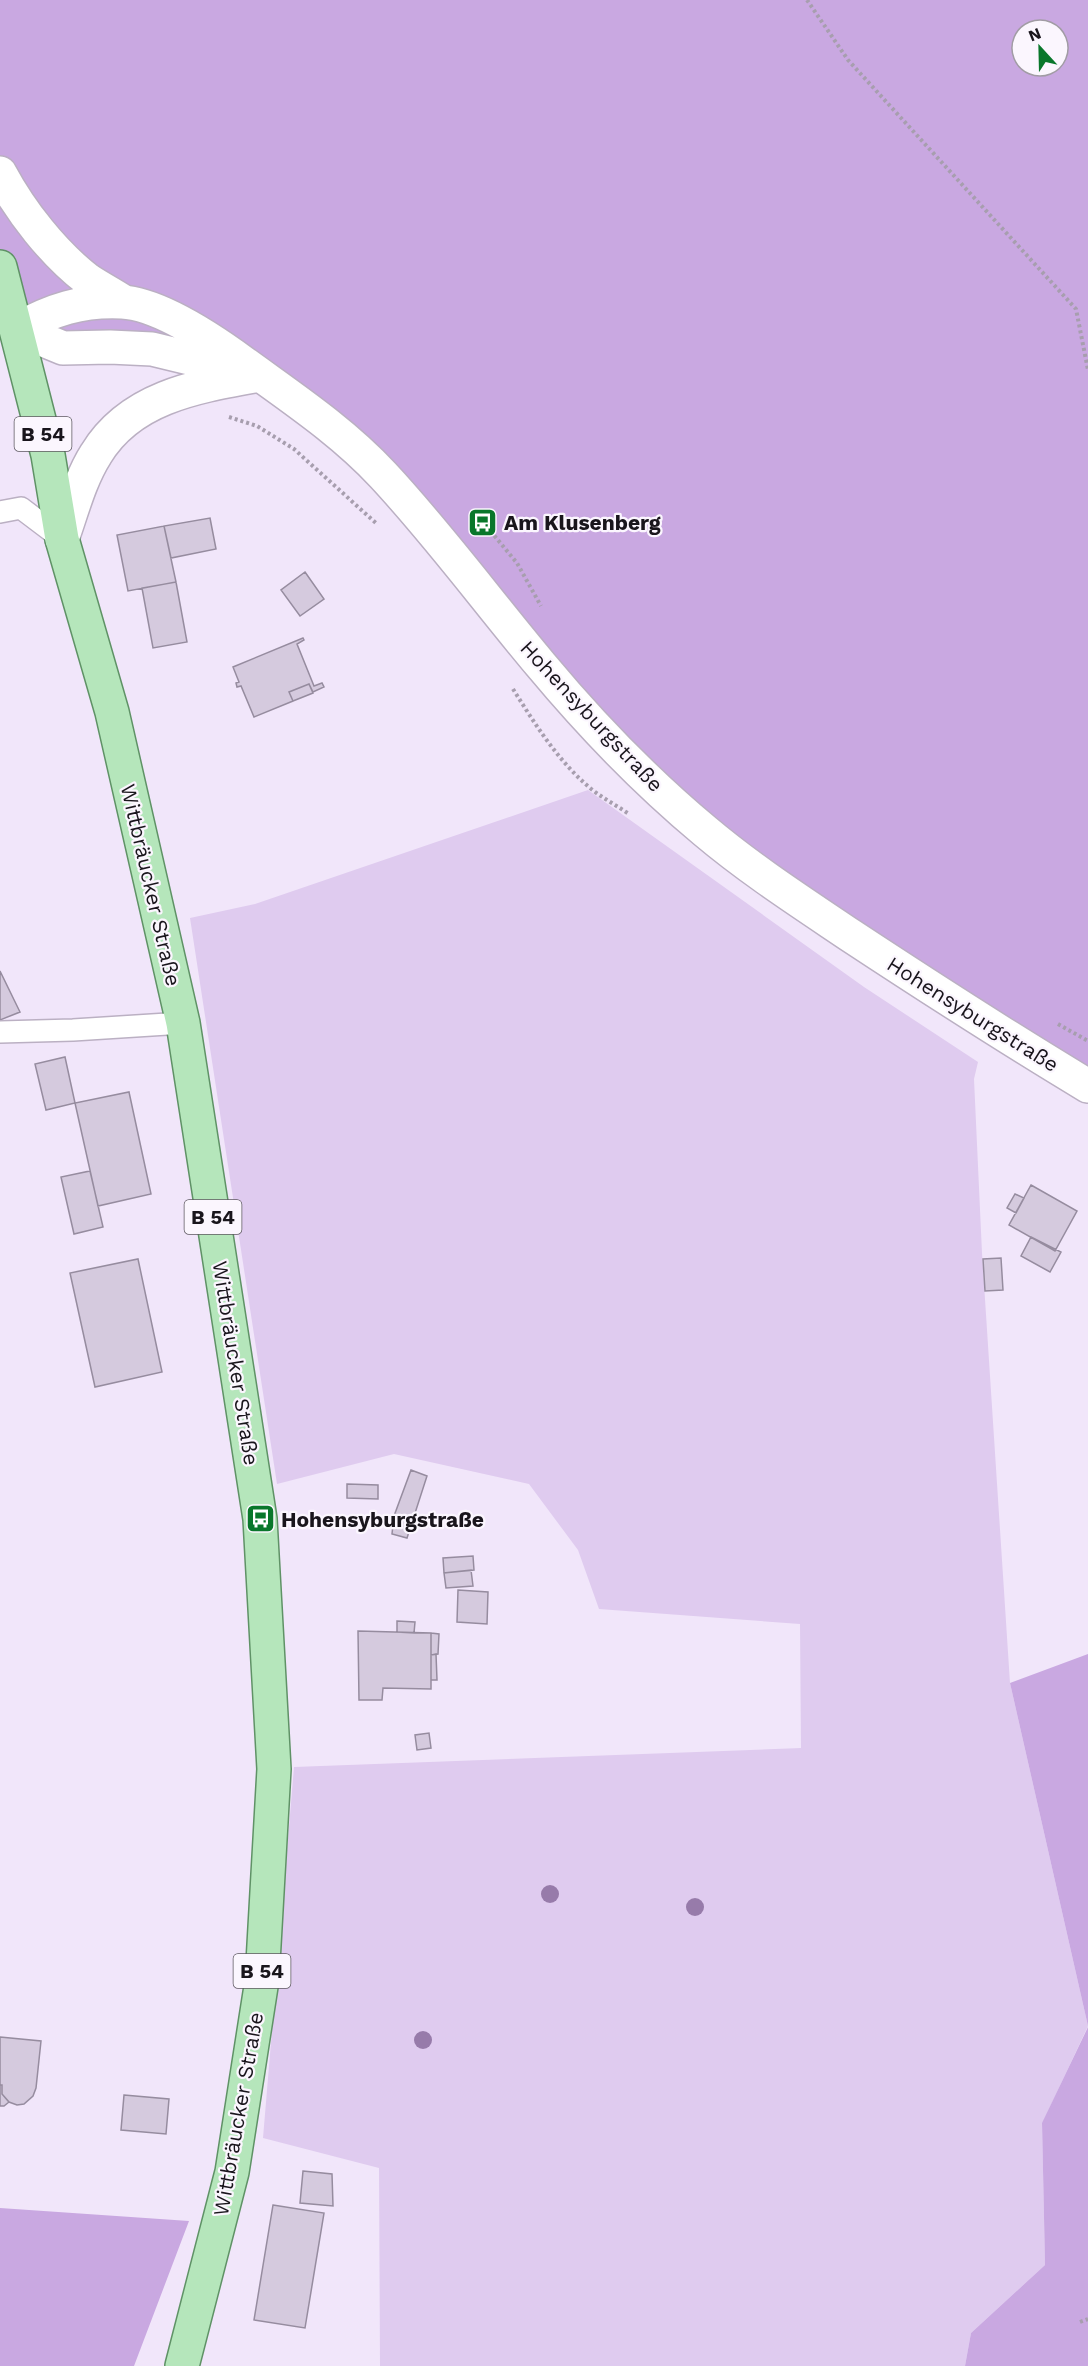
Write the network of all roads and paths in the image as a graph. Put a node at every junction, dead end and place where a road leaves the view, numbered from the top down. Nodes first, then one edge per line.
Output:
1 (807, 0) edge
2 (0, 173) edge
3 (0, 267) edge
4 (124, 302) junction
5 (17, 330) junction
6 (1088, 370) edge
7 (260, 375) junction
8 (0, 512) edge
9 (483, 522) dead end
10 (62, 539) junction
11 (546, 615) dead end
12 (1052, 1020) dead end
13 (183, 1023) junction
14 (0, 1032) edge
15 (1088, 1041) edge
16 (1088, 1086) edge
17 (1088, 2319) edge
18 (1080, 2322) dead end
19 (182, 2366) edge

1 - 6 path
2 - 4 main road
3 - 5 main road, Wittbräucker Straße / B 54
4 - 5 main road, Hohensyburgstraße
4 - 7 main road, Hohensyburgstraße
5 - 7 main road, Hohensyburgstraße
5 - 10 main road, Wittbräucker Straße / B 54
7 - 10 main road, B 54
7 - 16 main road, Hohensyburgstraße
8 - 10 lane
9 - 11 path
10 - 13 main road, Wittbräucker Straße / B 54
12 - 15 path
13 - 14 lane
13 - 19 main road, Wittbräucker Straße / B 54
17 - 18 path

